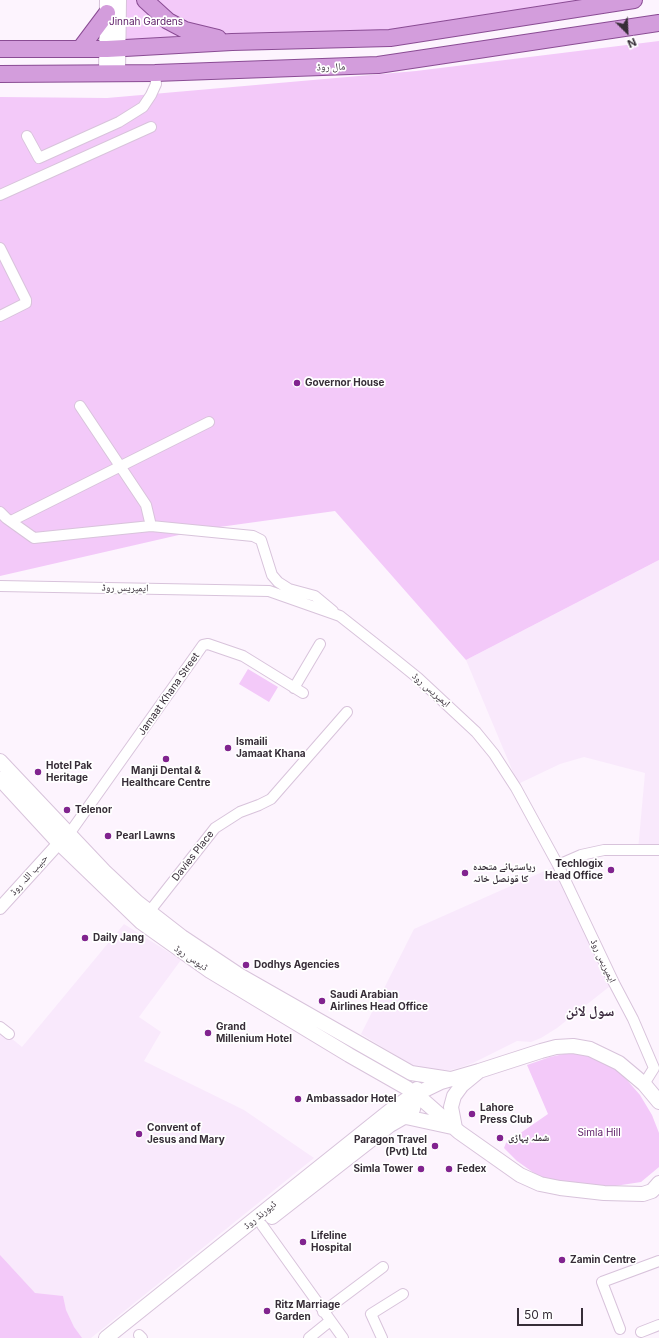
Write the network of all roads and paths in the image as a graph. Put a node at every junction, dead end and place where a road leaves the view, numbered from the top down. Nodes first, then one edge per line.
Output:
1 (119, 0) edge
2 (145, 0) edge
3 (634, 0) edge
4 (107, 7) edge
5 (659, 23) edge
6 (232, 42) junction
7 (112, 48) junction
8 (0, 49) edge
9 (80, 49) junction
10 (0, 74) edge
11 (112, 74) junction
12 (155, 74) junction
13 (151, 127) dead end
14 (27, 136) dead end
15 (0, 196) edge
16 (0, 248) edge
17 (0, 316) edge
18 (80, 406) dead end
19 (209, 422) dead end
20 (121, 467) junction
21 (4, 518) edge
22 (151, 526) junction
23 (0, 586) edge
24 (340, 616) junction
25 (320, 644) dead end
26 (347, 712) dead end
27 (0, 761) edge
28 (0, 779) edge
29 (64, 838) junction
30 (659, 850) edge
31 (558, 865) junction
32 (0, 908) edge
33 (150, 912) junction
34 (0, 1027) edge
35 (9, 1034) dead end
36 (479, 1071) junction
37 (411, 1073) junction
38 (450, 1078) junction
39 (651, 1088) edge
40 (416, 1095) junction
41 (659, 1102) edge
42 (406, 1117) junction
43 (455, 1128) junction
44 (659, 1183) edge
45 (653, 1194) edge
46 (262, 1225) junction
47 (659, 1261) edge
48 (383, 1268) dead end
49 (403, 1294) dead end
50 (323, 1312) junction
51 (330, 1321) junction
52 (659, 1325) edge
53 (620, 1329) dead end
54 (641, 1332) dead end
55 (106, 1338) edge
56 (119, 1338) edge
57 (309, 1338) edge
58 (343, 1338) edge
59 (382, 1338) edge

1 - 7 main road
2 - 6 main road
3 - 6 main road
4 - 7 main road
4 - 9 main road
5 - 12 main road, مال روڈ
6 - 7 main road
7 - 9 main road
7 - 11 main road
8 - 9 main road
10 - 11 main road, مال روڈ
11 - 12 main road, مال روڈ
12 - 14 street
13 - 15 street
16 - 17 street
18 - 20 street
19 - 20 street
20 - 21 street
20 - 22 street
21 - 22 street
22 - 24 street
23 - 24 street, ایمپریس روڈ
24 - 31 street, ایمپریس روڈ
25 - 29 street, Jamaat Khana Street
26 - 33 street, Davies Place
27 - 29 main road, ڈیوس روڈ
28 - 29 main road, ڈیوس روڈ
29 - 32 street, حبیب اللہ روڈ
29 - 33 main road, ڈیوس روڈ
29 - 40 main road, ڈیوس روڈ
30 - 31 street
31 - 39 street, ایمپریس روڈ
33 - 37 main road, ڈیوس روڈ
34 - 35 street
36 - 38 main road, ڈیورنڈ روڈ
36 - 39 main road
36 - 43 main road
37 - 38 main road, ڈیوس روڈ
37 - 40 main road
38 - 40 main road, ڈیورنڈ روڈ
39 - 41 main road
40 - 42 main road
40 - 43 main road, ڈیوس روڈ
40 - 55 main road, ڈیورنڈ روڈ
42 - 43 main road
42 - 46 main road, ڈیورنڈ روڈ
43 - 45 main road
44 - 45 main road
46 - 50 street
46 - 56 main road, ڈیورنڈ روڈ
47 - 53 street
48 - 50 street
49 - 59 street
50 - 51 street
51 - 57 street
51 - 58 street
52 - 54 street

